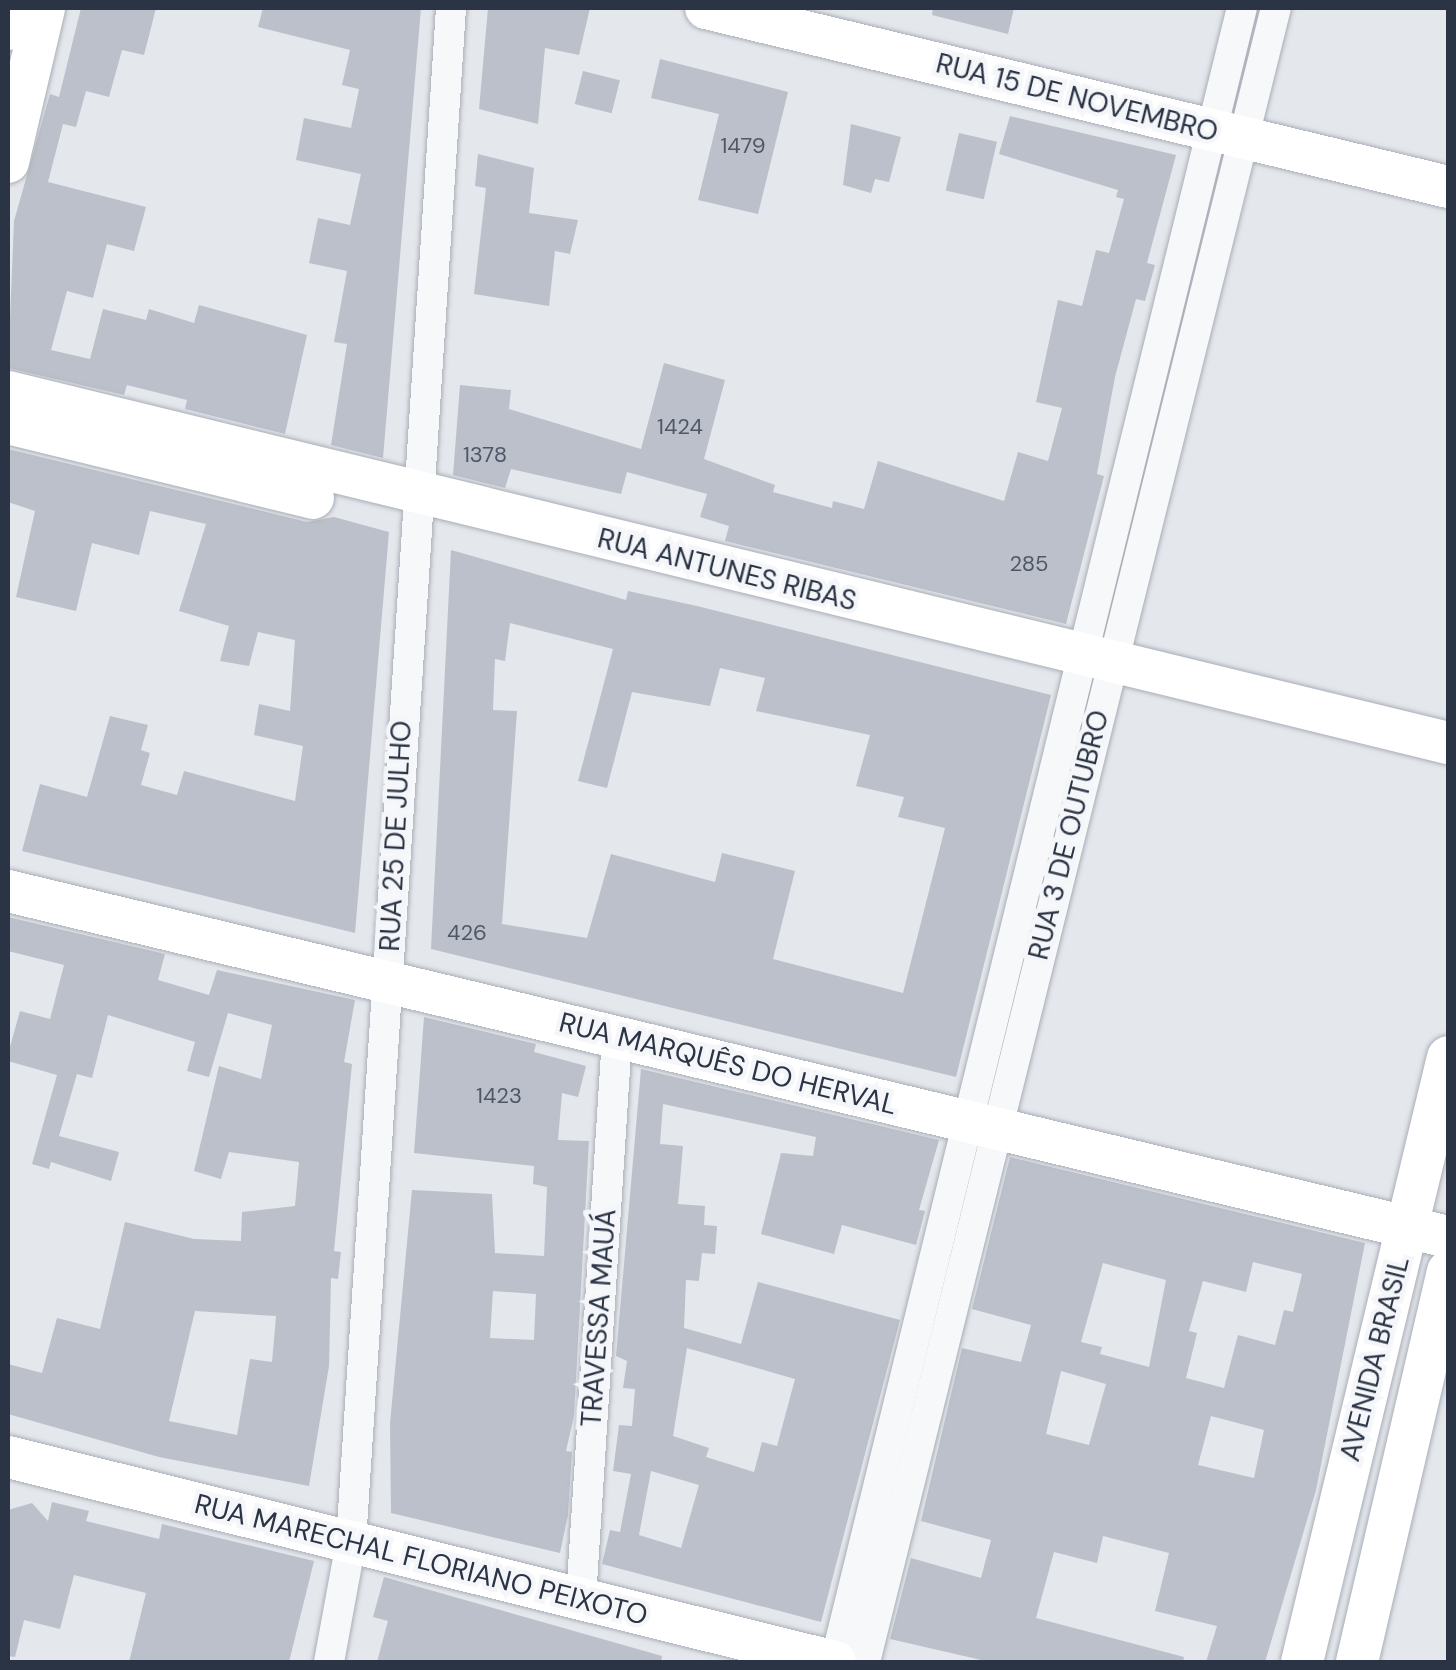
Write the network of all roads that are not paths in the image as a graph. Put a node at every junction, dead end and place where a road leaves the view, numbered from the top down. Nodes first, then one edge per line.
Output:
1 (12, 8) edge
2 (44, 8) edge
3 (451, 8) edge
4 (706, 8) edge
5 (1242, 8) edge
6 (1276, 8) edge
7 (8, 29) edge
8 (1228, 135) junction
9 (9, 145) edge
10 (1448, 187) edge
11 (8, 392) edge
12 (8, 423) edge
13 (247, 468) junction
14 (416, 507) junction
15 (1095, 671) junction
16 (1234, 704) junction
17 (1448, 743) edge
18 (1448, 769) edge
19 (8, 891) edge
20 (387, 982) junction
21 (617, 1038) junction
22 (1448, 1056) edge
23 (984, 1126) junction
24 (1406, 1227) junction
25 (1448, 1237) edge
26 (1448, 1271) edge
27 (928, 1347) junction
28 (8, 1457) edge
29 (351, 1542) junction
30 (581, 1599) junction
31 (329, 1662) edge
32 (835, 1662) edge
33 (866, 1662) edge
34 (1302, 1662) edge
35 (1357, 1662) edge

1 - 7 street
2 - 9 street
3 - 14 street, RUA 25 DE JULHO
4 - 8 street, RUA 15 DE NOVEMBRO
5 - 8 street, RUA 3 DE OUTUBRO
6 - 8 street, RUA 3 DE OUTUBRO
8 - 10 street, RUA 15 DE NOVEMBRO
8 - 15 street, RUA 3 DE OUTUBRO
11 - 13 street, RUA ANTUNES RIBAS
12 - 13 street, RUA ANTUNES RIBAS
13 - 14 street, RUA ANTUNES RIBAS
14 - 15 street, RUA ANTUNES RIBAS
14 - 20 street, RUA 25 DE JULHO
15 - 16 street, RUA ANTUNES RIBAS
15 - 23 street, RUA 3 DE OUTUBRO
16 - 17 street, RUA ANTUNES RIBAS
16 - 18 street, RUA ANTUNES RIBAS
19 - 20 street, RUA MARQUÊS DO HERVAL
20 - 21 street, RUA MARQUÊS DO HERVAL
20 - 29 street, RUA 25 DE JULHO
21 - 23 street, RUA MARQUÊS DO HERVAL
21 - 30 street, TRAVESSA MAUÁ
22 - 24 street, AVENIDA BRASIL
23 - 24 street, RUA MARQUÊS DO HERVAL
23 - 27 street, RUA 3 DE OUTUBRO
24 - 25 street, RUA MARQUÊS DO HERVAL
24 - 34 street, AVENIDA BRASIL
26 - 35 street, AVENIDA BRASIL
27 - 32 street, RUA 3 DE OUTUBRO
27 - 33 street, RUA 3 DE OUTUBRO
28 - 29 street, RUA MARECHAL FLORIANO PEIXOTO
29 - 30 street, RUA MARECHAL FLORIANO PEIXOTO
29 - 31 street, RUA 25 DE JULHO
30 - 32 street, RUA MARECHAL FLORIANO PEIXOTO

